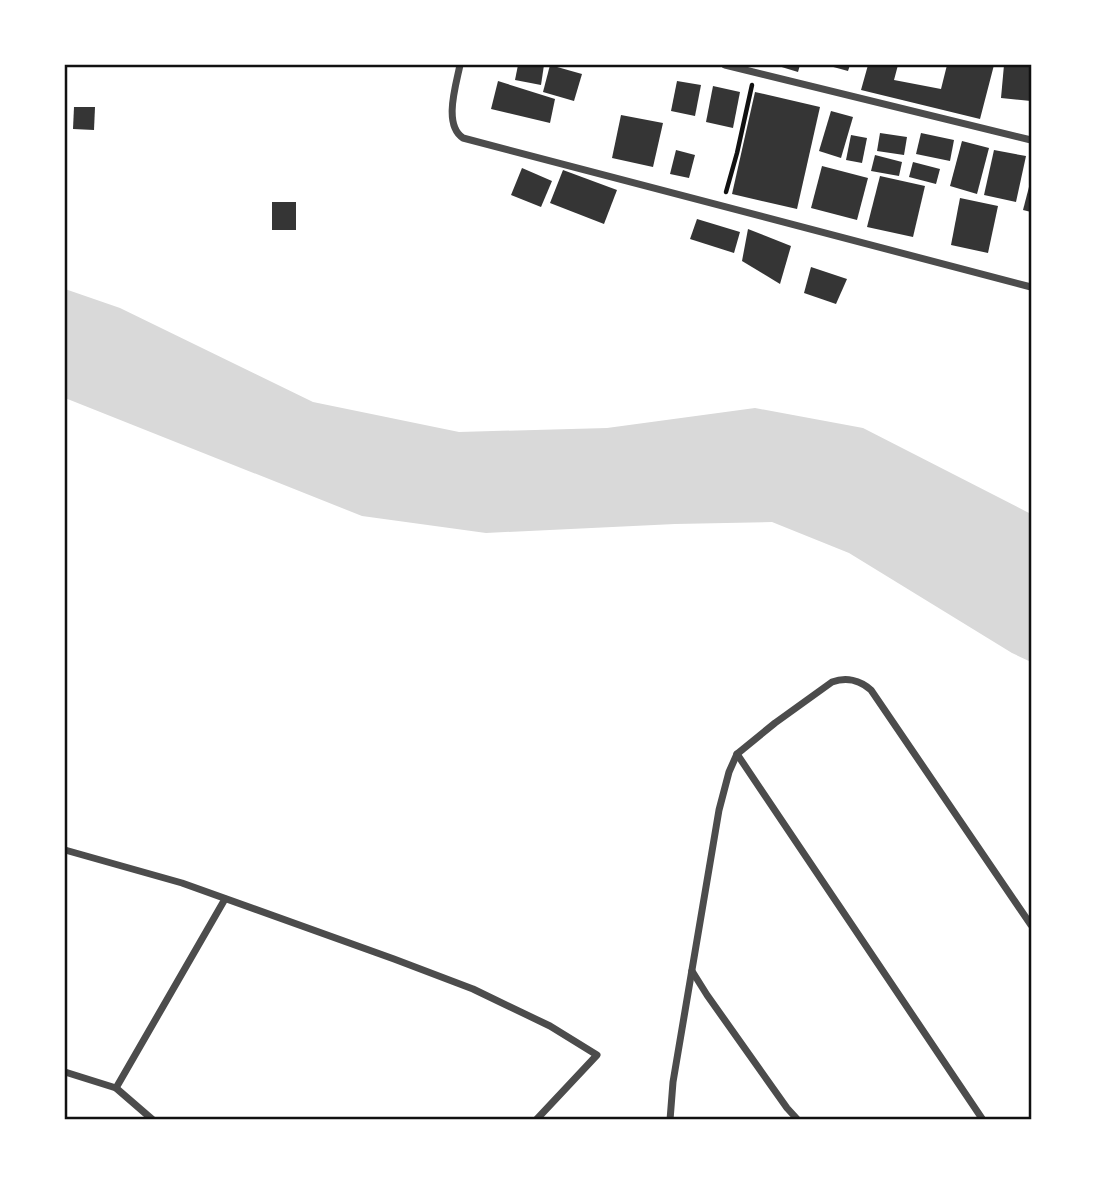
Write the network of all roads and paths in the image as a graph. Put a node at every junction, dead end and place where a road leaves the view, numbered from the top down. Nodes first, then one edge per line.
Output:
1 (460, 65) edge
2 (725, 65) edge
3 (754, 72) junction
4 (1031, 140) edge
5 (722, 206) junction
6 (1031, 287) edge
7 (737, 754) junction
8 (65, 850) edge
9 (225, 900) junction
10 (1031, 925) edge
11 (692, 971) junction
12 (65, 1072) edge
13 (117, 1088) junction
14 (153, 1120) edge
15 (536, 1120) edge
16 (670, 1120) edge
17 (798, 1120) edge
18 (983, 1120) edge

1 - 5 street
2 - 3 street
3 - 4 street
3 - 5 path
5 - 6 street
7 - 10 street
7 - 11 street
7 - 18 street
8 - 9 street
9 - 13 street
9 - 15 street
11 - 16 street
11 - 17 street
12 - 13 street
13 - 14 street

